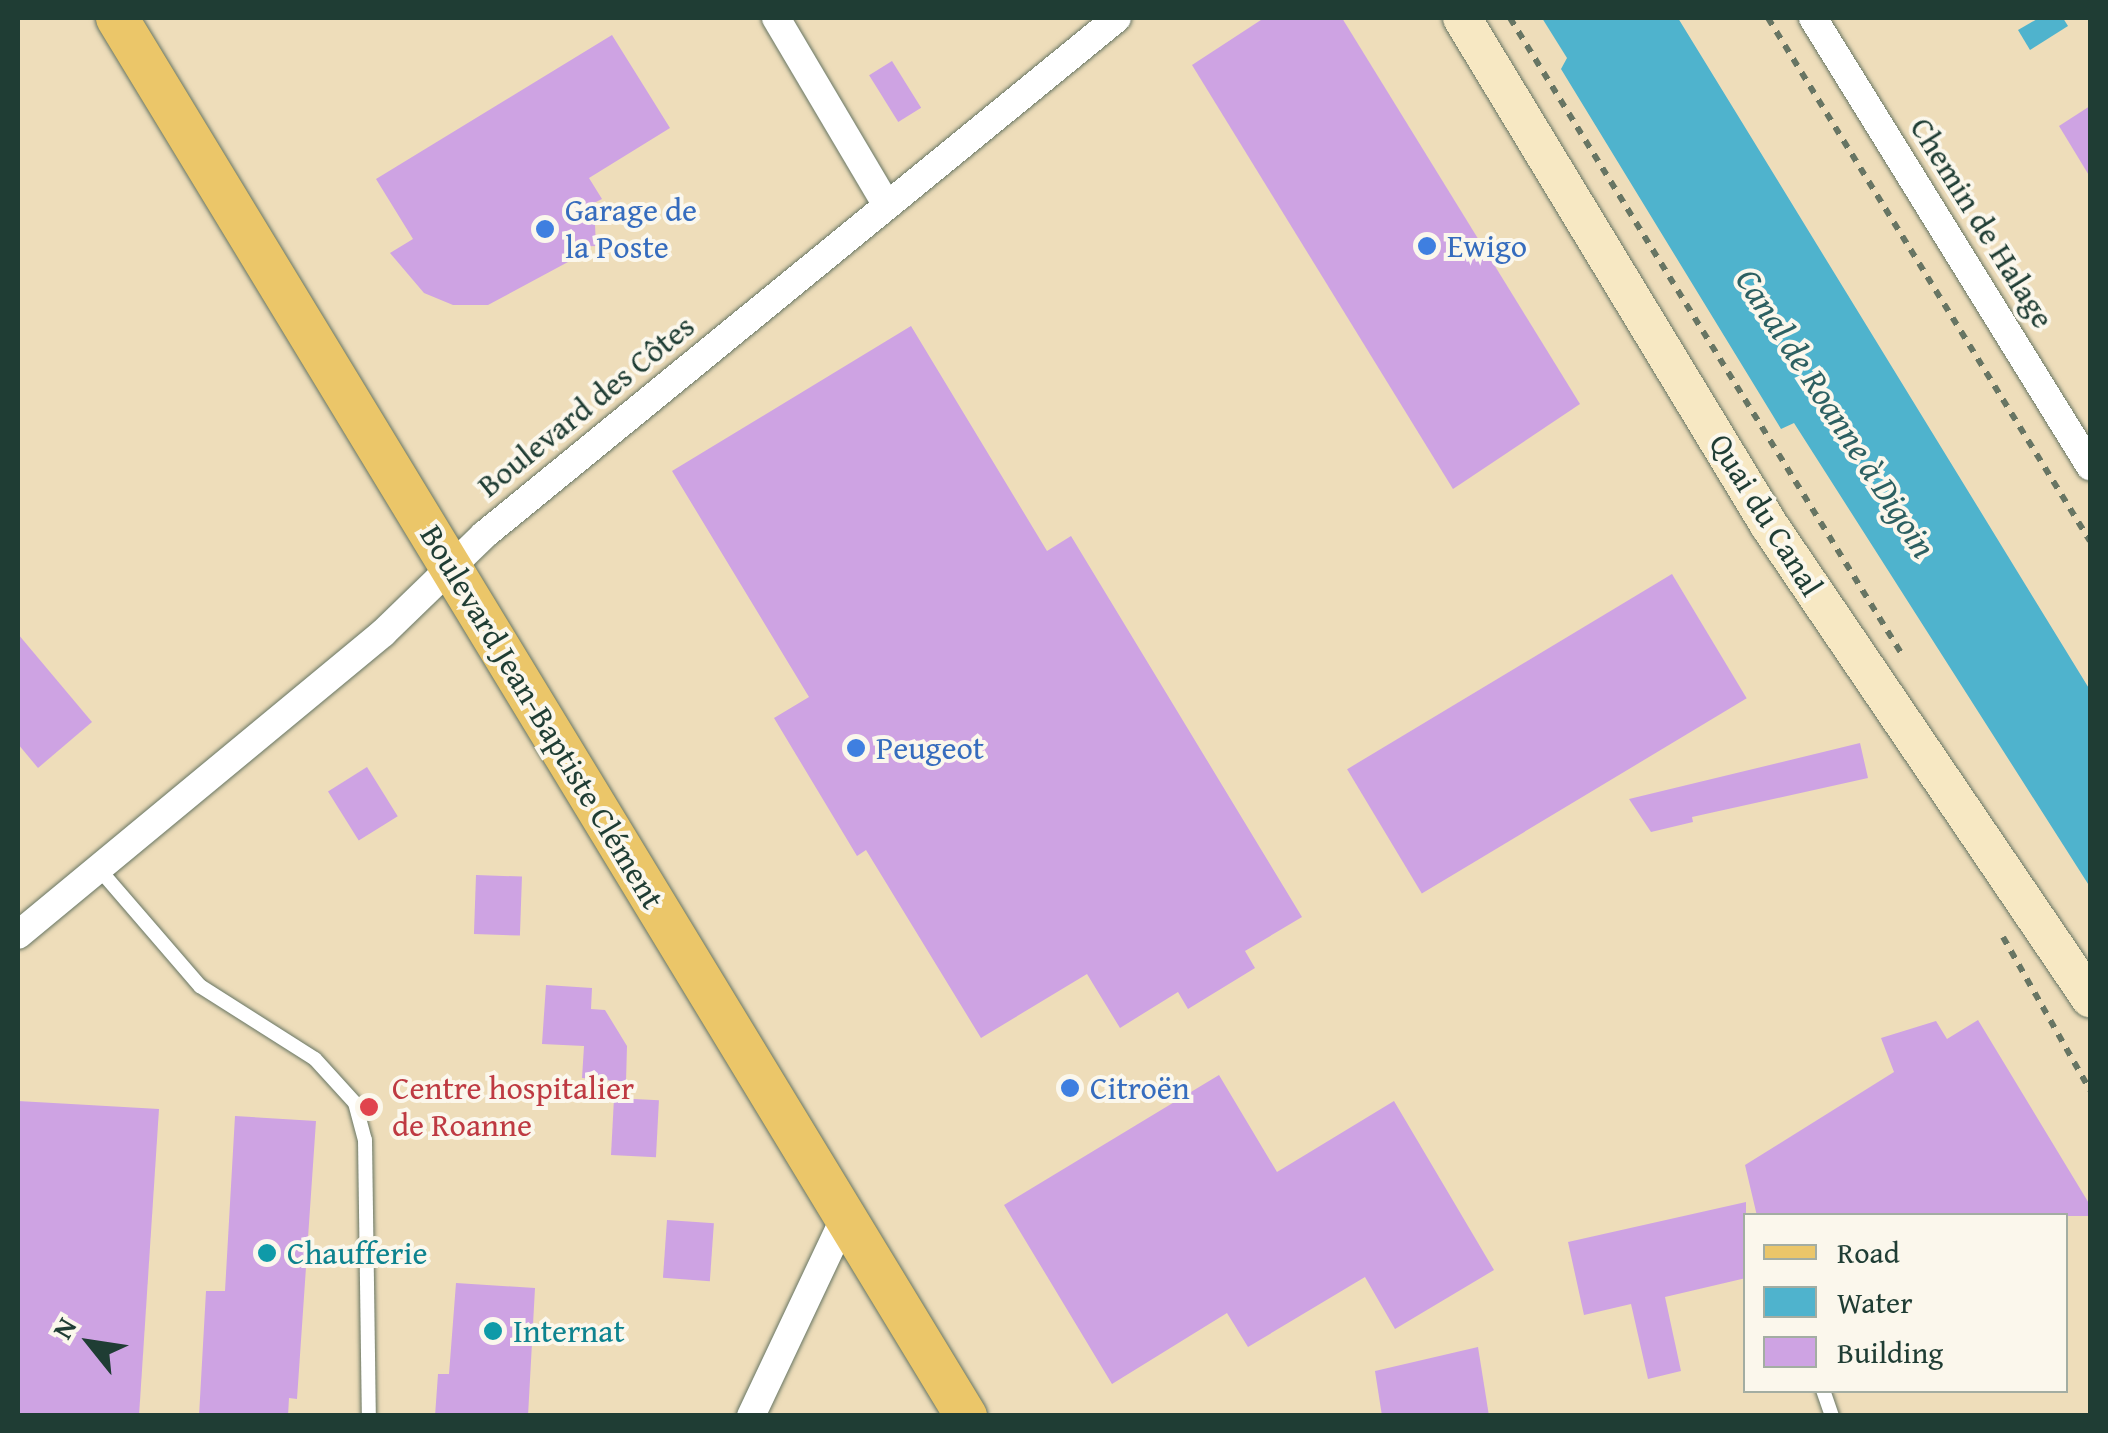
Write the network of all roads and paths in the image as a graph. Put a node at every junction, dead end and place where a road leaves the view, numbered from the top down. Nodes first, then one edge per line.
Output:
1 (116, 18) edge
2 (776, 18) edge
3 (1117, 18) edge
4 (1462, 18) edge
5 (1510, 18) edge
6 (1768, 18) edge
7 (1813, 18) edge
8 (886, 204) junction
9 (2090, 466) edge
10 (2090, 542) edge
11 (451, 570) junction
12 (1907, 674) dead end
13 (99, 868) junction
14 (18, 936) edge
15 (2090, 998) edge
16 (846, 1215) junction
17 (369, 1416) edge
18 (750, 1416) edge
19 (966, 1416) edge

1 - 11 main road, Boulevard Jean-Baptiste Clément
2 - 8 street
3 - 8 street, Boulevard des Côtes
4 - 15 street, Quai du Canal
5 - 12 path
6 - 10 path
7 - 9 street, Chemin de Halage
8 - 11 street, Boulevard des Côtes
11 - 13 street, Boulevard des Côtes
11 - 16 main road, Boulevard Jean-Baptiste Clément
13 - 14 street, Boulevard des Côtes
13 - 17 lane
16 - 18 street
16 - 19 main road, Boulevard Jean-Baptiste Clément

